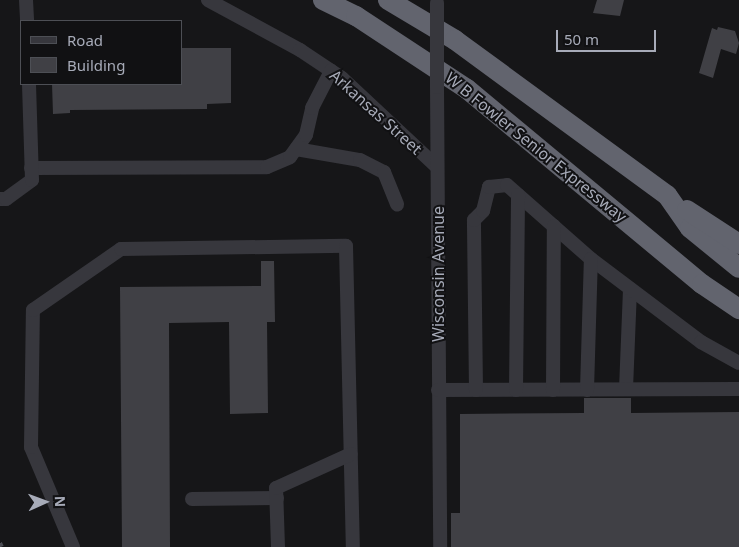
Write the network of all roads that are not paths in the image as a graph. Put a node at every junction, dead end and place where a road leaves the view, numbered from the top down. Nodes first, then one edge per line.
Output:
1 (26, 0) edge
2 (208, 0) edge
3 (323, 0) edge
4 (388, 0) edge
5 (437, 2) edge
6 (27, 20) edge
7 (331, 71) junction
8 (29, 85) edge
9 (296, 149) junction
10 (437, 167) junction
11 (31, 168) junction
12 (518, 195) junction
13 (668, 195) junction
14 (0, 199) edge
15 (397, 205) dead end
16 (554, 226) junction
17 (739, 244) edge
18 (591, 259) junction
19 (739, 268) edge
20 (630, 289) junction
21 (739, 309) edge
22 (739, 363) edge
23 (739, 389) edge
24 (438, 390) junction
25 (476, 390) junction
26 (516, 390) junction
27 (553, 390) junction
28 (587, 390) junction
29 (626, 390) junction
30 (351, 454) junction
31 (192, 498) dead end
32 (277, 498) junction
33 (73, 547) edge
34 (278, 547) edge
35 (353, 547) edge
36 (440, 547) edge

1 - 6 street
2 - 7 street, Arkansas Street
3 - 21 highway, W B Fowler Senior Expressway
4 - 13 highway, W B Fowler Senior Expressway
5 - 10 street, Wisconsin Avenue, bridge
7 - 9 street
7 - 10 street, Arkansas Street
8 - 11 street
9 - 11 street
9 - 15 street
10 - 24 street, Wisconsin Avenue
11 - 14 street
12 - 16 street
12 - 25 street
12 - 26 street
13 - 17 highway
13 - 19 highway, W B Fowler Senior Expressway
16 - 18 street
16 - 27 street
18 - 20 street
18 - 28 street
20 - 22 street
20 - 29 street
23 - 29 street
24 - 25 street
24 - 36 street, Wisconsin Avenue
25 - 26 street
26 - 27 street
27 - 28 street
28 - 29 street
30 - 32 street
30 - 33 street
30 - 35 street
31 - 32 street
32 - 34 street

